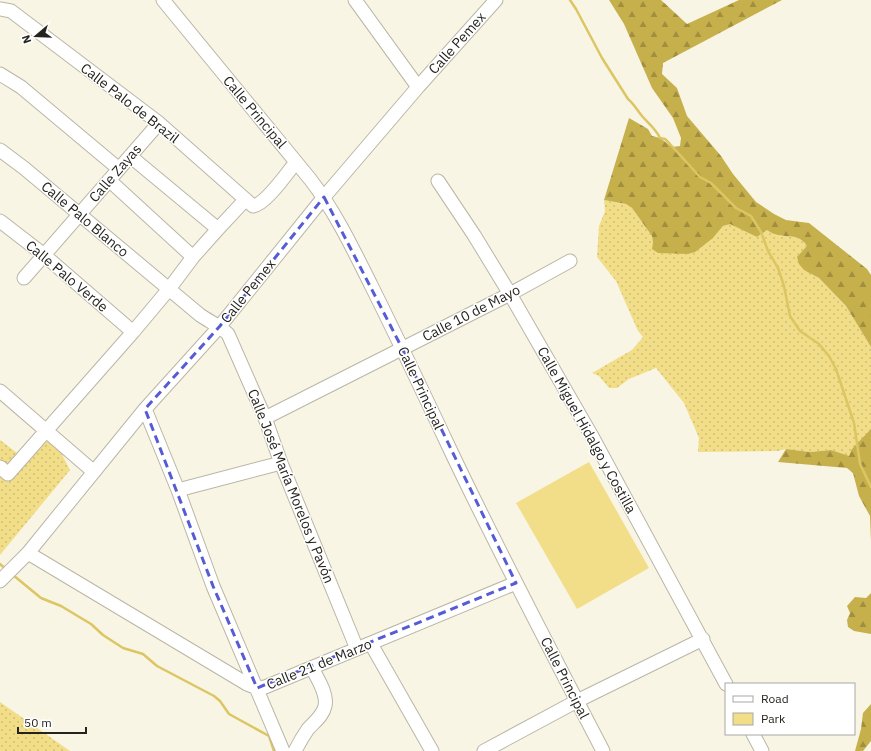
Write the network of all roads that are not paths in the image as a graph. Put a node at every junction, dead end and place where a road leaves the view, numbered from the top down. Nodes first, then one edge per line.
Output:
1 (164, 0) edge
2 (355, 0) edge
3 (496, 0) edge
4 (0, 9) edge
5 (0, 74) edge
6 (418, 87) junction
7 (159, 123) junction
8 (0, 150) edge
9 (130, 156) junction
10 (296, 162) junction
11 (119, 169) junction
12 (109, 180) junction
13 (438, 182) dead end
14 (324, 197) junction
15 (249, 203) junction
16 (79, 215) junction
17 (0, 221) edge
18 (218, 229) junction
19 (44, 255) junction
20 (193, 257) junction
21 (570, 261) dead end
22 (24, 278) dead end
23 (169, 289) junction
24 (510, 294) junction
25 (220, 326) junction
26 (133, 332) junction
27 (402, 348) junction
28 (0, 391) edge
29 (145, 409) junction
30 (265, 418) junction
31 (46, 431) junction
32 (281, 463) junction
33 (0, 467) edge
34 (94, 472) junction
35 (178, 490) junction
36 (28, 553) junction
37 (0, 581) edge
38 (516, 583) junction
39 (703, 639) junction
40 (371, 644) junction
41 (357, 649) junction
42 (312, 668) junction
43 (725, 683) edge
44 (257, 688) junction
45 (577, 701) junction
46 (754, 735) edge
47 (283, 751) edge
48 (295, 751) edge
49 (432, 751) edge
50 (484, 751) edge
51 (603, 751) edge
52 (762, 751) edge

1 - 10 street, Calle Principal
2 - 6 street
3 - 6 street, Calle Pemex
4 - 7 street, Calle Palo de Brazil
5 - 11 street
6 - 14 street, Calle Pemex
7 - 9 street, Calle Zayas
7 - 15 street, Calle Palo de Brazil
8 - 16 street, Calle Palo Blanco
9 - 11 street, Calle Zayas
9 - 18 street
10 - 14 street, Calle Principal
10 - 15 street
11 - 12 street, Calle Zayas
12 - 16 street, Calle Zayas
12 - 20 street
13 - 24 street, Calle Miguel Hidalgo y Costilla
14 - 25 street, Calle Pemex
14 - 27 street, Calle Principal
15 - 18 street
16 - 19 street, Calle Zayas
16 - 23 street, Calle Palo Blanco
17 - 19 street, Calle Palo Verde
18 - 20 street
19 - 22 street, Calle Zayas
19 - 26 street, Calle Palo Verde
20 - 23 street
21 - 24 street, Calle 10 de Mayo
23 - 25 street, Calle Palo Blanco
23 - 26 street
24 - 27 street, Calle 10 de Mayo
24 - 39 street, Calle Miguel Hidalgo y Costilla
25 - 29 street, Calle Pemex
25 - 30 street, Calle José María Morelos y Pavón
26 - 31 street
27 - 30 street, Calle 10 de Mayo
27 - 38 street, Calle Principal
28 - 31 street
29 - 34 street, Calle Pemex
29 - 35 street
30 - 32 street, Calle José María Morelos y Pavón
31 - 33 street
31 - 34 street
32 - 35 street
32 - 41 street, Calle José María Morelos y Pavón
34 - 36 street, Calle Pemex
35 - 44 street
36 - 37 street, Calle Pemex
36 - 44 street, Calle 21 de Marzo
38 - 40 street, Calle 21 de Marzo
38 - 45 street, Calle Principal
39 - 43 street, Calle Miguel Hidalgo y Costilla
39 - 45 street
40 - 41 street, Calle 21 de Marzo
40 - 49 street
41 - 42 street, Calle 21 de Marzo
42 - 44 street, Calle 21 de Marzo
42 - 48 street
44 - 47 street
45 - 50 street
45 - 51 street, Calle Principal
46 - 52 street

